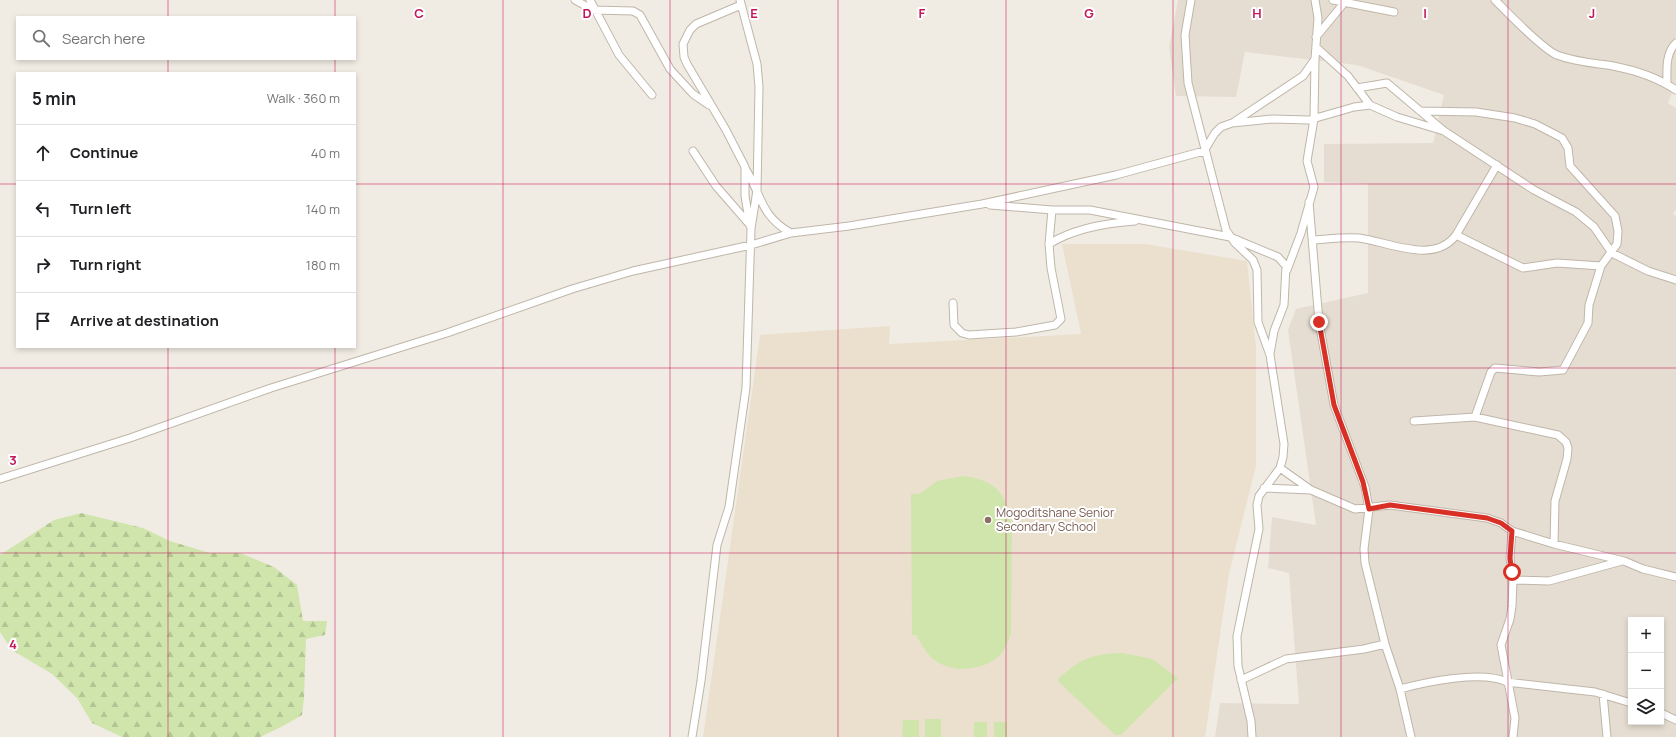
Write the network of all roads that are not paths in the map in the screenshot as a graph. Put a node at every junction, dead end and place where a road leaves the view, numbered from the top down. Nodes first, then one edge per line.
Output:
1 (575, 0) edge
2 (590, 0) edge
3 (1191, 0) edge
4 (1315, 0) edge
5 (1333, 0) edge
6 (1495, 0) edge
7 (741, 2) edge
8 (1344, 3) junction
9 (594, 10) junction
10 (1394, 12) dead end
11 (1316, 37) junction
12 (1676, 43) edge
13 (1317, 48) junction
14 (1315, 59) junction
15 (1667, 84) junction
16 (1357, 88) junction
17 (1676, 90) edge
18 (652, 95) dead end
19 (1370, 105) junction
20 (711, 106) junction
21 (1420, 111) junction
22 (1314, 119) junction
23 (1232, 123) junction
24 (1444, 131) junction
25 (693, 151) dead end
26 (1204, 151) junction
27 (1497, 165) junction
28 (745, 168) junction
29 (757, 190) junction
30 (1309, 202) junction
31 (982, 204) junction
32 (1052, 210) junction
33 (1145, 220) junction
34 (751, 227) junction
35 (791, 233) junction
36 (1456, 234) junction
37 (1230, 237) junction
38 (1313, 240) junction
39 (1048, 244) junction
40 (752, 245) junction
41 (1612, 253) junction
42 (1601, 266) junction
43 (1286, 271) junction
44 (1676, 280) edge
45 (953, 303) dead end
46 (1270, 356) junction
47 (1475, 417) junction
48 (1414, 421) dead end
49 (1280, 468) junction
50 (0, 478) edge
51 (1264, 488) junction
52 (1311, 490) junction
53 (1369, 509) junction
54 (1512, 531) junction
55 (1554, 544) junction
56 (1624, 561) junction
57 (1676, 577) edge
58 (1513, 580) junction
59 (1385, 644) junction
60 (1241, 680) junction
61 (1508, 682) junction
62 (1400, 689) junction
63 (1603, 694) junction
64 (1628, 702) edge
65 (1664, 714) edge
66 (1676, 720) edge
67 (692, 737) edge
68 (1252, 737) edge
69 (1411, 737) edge
70 (1513, 737) edge
71 (1607, 737) edge

1 - 9 street
2 - 9 street
3 - 26 street
4 - 11 street
5 - 8 street
6 - 15 street
7 - 20 street
7 - 29 street
8 - 10 street
8 - 11 street
9 - 18 street
9 - 20 street
11 - 13 street
12 - 15 street
13 - 14 street
13 - 16 street
14 - 22 street
14 - 23 street
15 - 17 street
16 - 19 street
16 - 21 street
19 - 22 street
19 - 24 street
20 - 28 street
21 - 24 street
21 - 41 street
22 - 23 street
22 - 30 street
23 - 26 street
24 - 27 street
25 - 34 street
26 - 31 street
26 - 37 street
27 - 36 street
27 - 41 street
28 - 29 street
28 - 34 street
29 - 34 street
29 - 35 street
30 - 38 street
30 - 43 street
31 - 32 street
31 - 35 street
32 - 33 street
32 - 39 street
33 - 37 street
33 - 39 street
34 - 40 street
35 - 40 street
36 - 38 street
36 - 42 street
37 - 43 street
37 - 46 street
38 - 53 street
39 - 45 street
40 - 50 street
40 - 67 street
41 - 42 street
41 - 44 street
42 - 47 street
43 - 46 street
46 - 49 street
47 - 48 street
47 - 55 street
49 - 51 street
49 - 52 street
51 - 52 street
51 - 60 street
52 - 53 street
53 - 54 street
53 - 59 street
54 - 55 street
54 - 58 street
55 - 56 street
56 - 57 street
56 - 58 street
58 - 61 street
59 - 60 street
59 - 62 street
60 - 68 street
61 - 62 street
61 - 63 street
61 - 70 street
62 - 69 street
63 - 64 street
63 - 71 street
65 - 66 street

